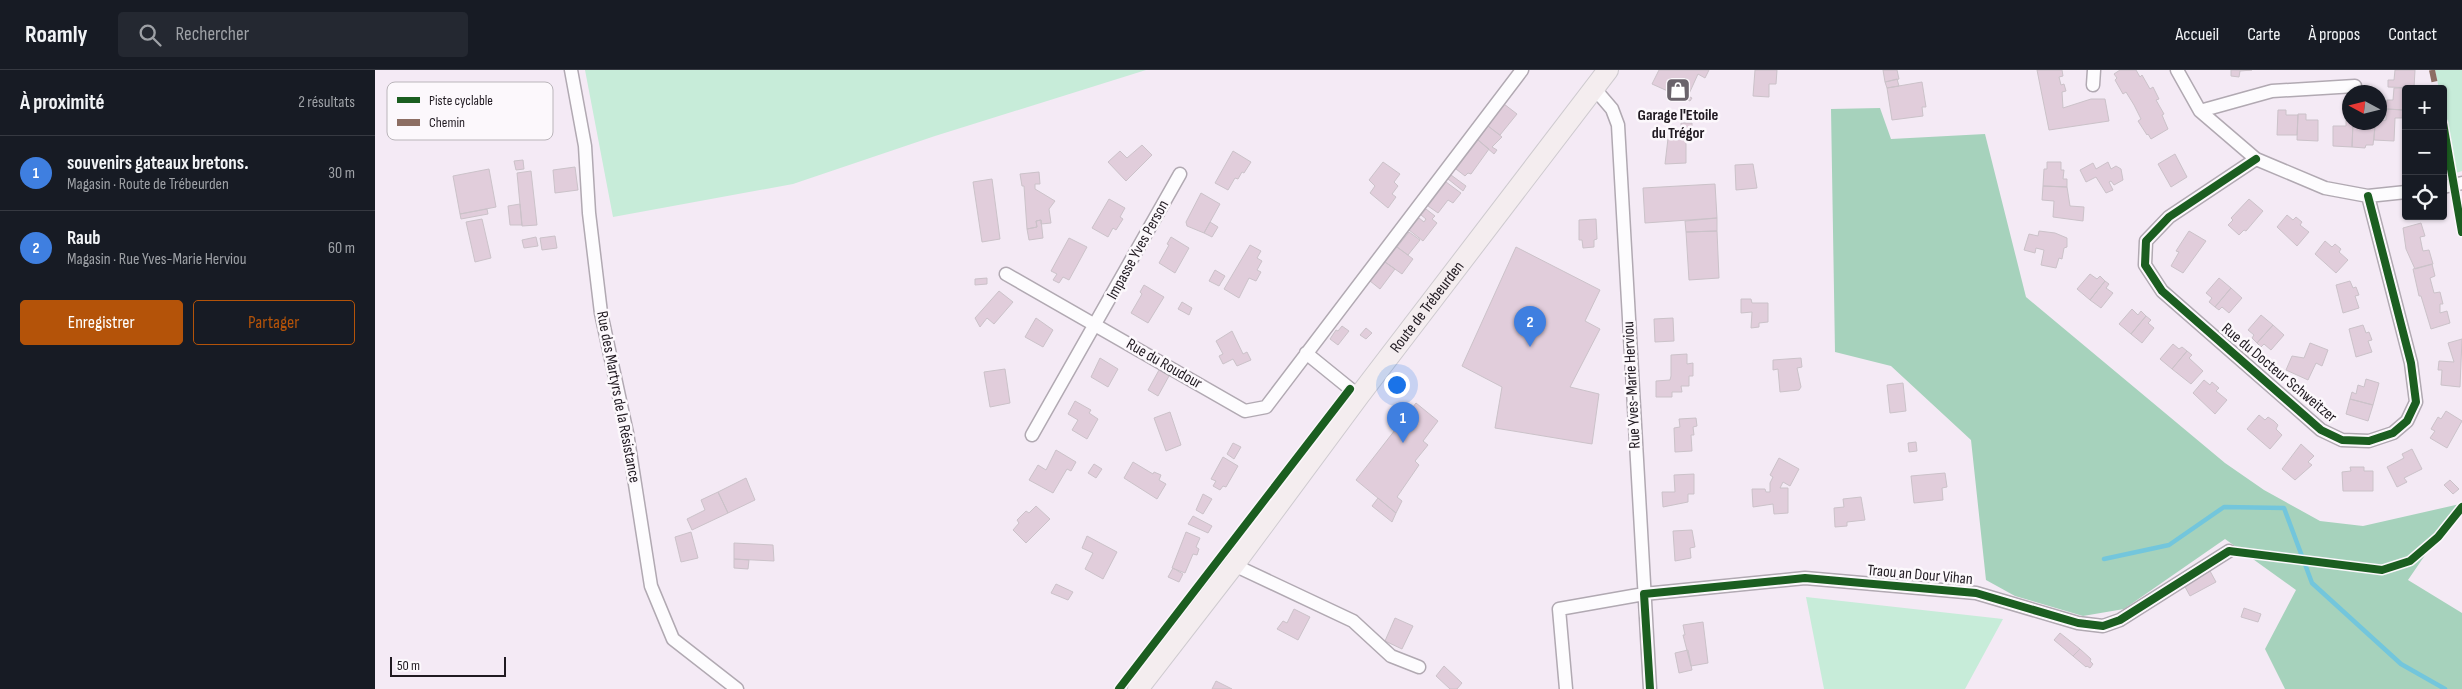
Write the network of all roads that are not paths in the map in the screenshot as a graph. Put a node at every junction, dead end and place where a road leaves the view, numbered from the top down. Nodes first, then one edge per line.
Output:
1 (571, 70) edge
2 (1522, 70) edge
3 (1608, 70) edge
4 (2094, 70) edge
5 (2177, 70) edge
6 (2093, 84) dead end
7 (2342, 87) edge
8 (1594, 88) junction
9 (2200, 111) junction
10 (2257, 160) junction
11 (1180, 174) dead end
12 (2462, 183) edge
13 (2447, 186) edge
14 (2402, 192) edge
15 (2368, 196) junction
16 (1006, 274) dead end
17 (1097, 325) junction
18 (1305, 353) junction
19 (1359, 396) junction
20 (1032, 435) dead end
21 (2229, 551) dead end
22 (1234, 566) junction
23 (1644, 594) junction
24 (1419, 667) dead end
25 (737, 689) edge
26 (1138, 689) edge
27 (1567, 689) edge
28 (1650, 689) edge

1 - 25 street, Rue des Martyrs de la Résistance
2 - 18 street, Rue du Roudour
3 - 8 main road, Route de Trébeurden
4 - 6 street
5 - 9 street
7 - 9 street
8 - 19 main road, Route de Trébeurden
8 - 23 street, Rue Yves-Marie Herviou
9 - 10 street
10 - 15 street
10 - 15 street, Rue du Docteur Schweitzer
11 - 17 street, Impasse Yves Person
12 - 13 street
14 - 15 street
16 - 17 street, Rue du Roudour
17 - 18 street, Rue du Roudour
17 - 20 street, Impasse Yves Person
18 - 19 street
19 - 22 main road, Route de Trébeurden
21 - 23 street, Traou an Dour Vihan
22 - 24 street
22 - 26 main road, Route de Trébeurden
23 - 27 street, Traou an Dour Vihan
23 - 28 street, Rue Yves-Marie Herviou

